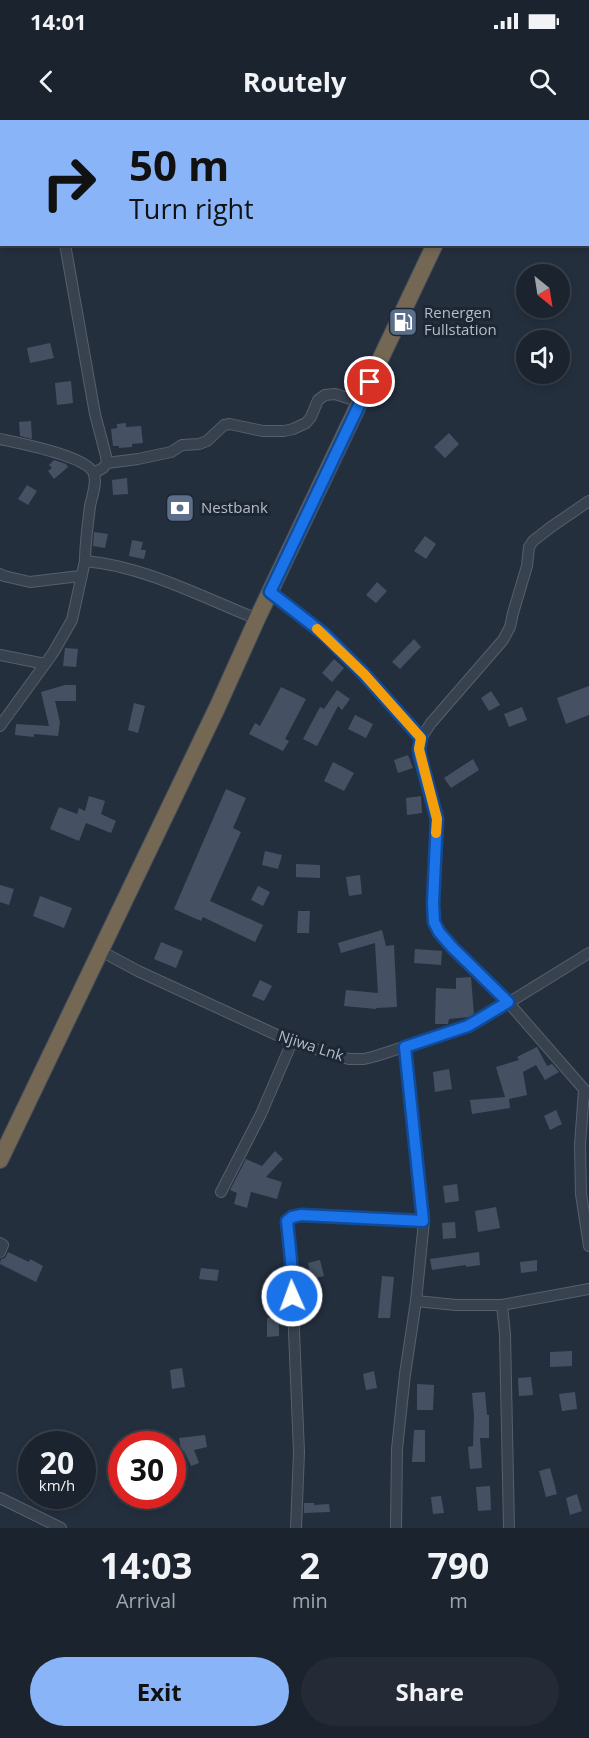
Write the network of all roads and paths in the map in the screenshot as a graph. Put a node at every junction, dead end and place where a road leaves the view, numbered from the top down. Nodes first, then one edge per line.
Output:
1 (65, 246) edge
2 (434, 246) edge
3 (360, 402) junction
4 (0, 439) edge
5 (107, 463) junction
6 (94, 473) junction
7 (589, 501) edge
8 (85, 561) junction
9 (0, 574) edge
10 (80, 576) junction
11 (270, 592) junction
12 (257, 619) junction
13 (0, 655) edge
14 (45, 664) junction
15 (0, 726) edge
16 (421, 738) junction
17 (99, 950) junction
18 (589, 953) edge
19 (508, 1002) junction
20 (292, 1042) junction
21 (405, 1047) junction
22 (587, 1093) edge
23 (585, 1127) edge
24 (0, 1160) edge
25 (221, 1192) dead end
26 (423, 1221) junction
27 (0, 1243) edge
28 (589, 1246) edge
29 (0, 1252) edge
30 (589, 1289) edge
31 (416, 1301) junction
32 (502, 1305) junction
33 (0, 1498) edge
34 (42, 1524) edge
35 (61, 1528) edge
36 (296, 1528) edge
37 (396, 1528) edge
38 (509, 1528) edge

1 - 5 street
2 - 3 highway
3 - 5 street
3 - 11 highway
4 - 6 street
5 - 6 street
6 - 8 street
7 - 16 street
8 - 10 street
8 - 12 street
9 - 10 street
10 - 14 street
11 - 12 highway
11 - 16 street
12 - 17 highway
13 - 14 street
14 - 15 street
16 - 19 street
17 - 20 street, Njiwa Lnk
17 - 24 highway
18 - 19 street, Njiwa Lnk
19 - 21 street, Njiwa Lnk
19 - 22 street
20 - 21 street, Njiwa Lnk
20 - 25 street
21 - 26 street
22 - 23 street
23 - 28 street
26 - 31 street
26 - 36 street
27 - 29 street
30 - 32 street
31 - 32 street
31 - 37 street
32 - 38 street
33 - 34 street
34 - 35 street

